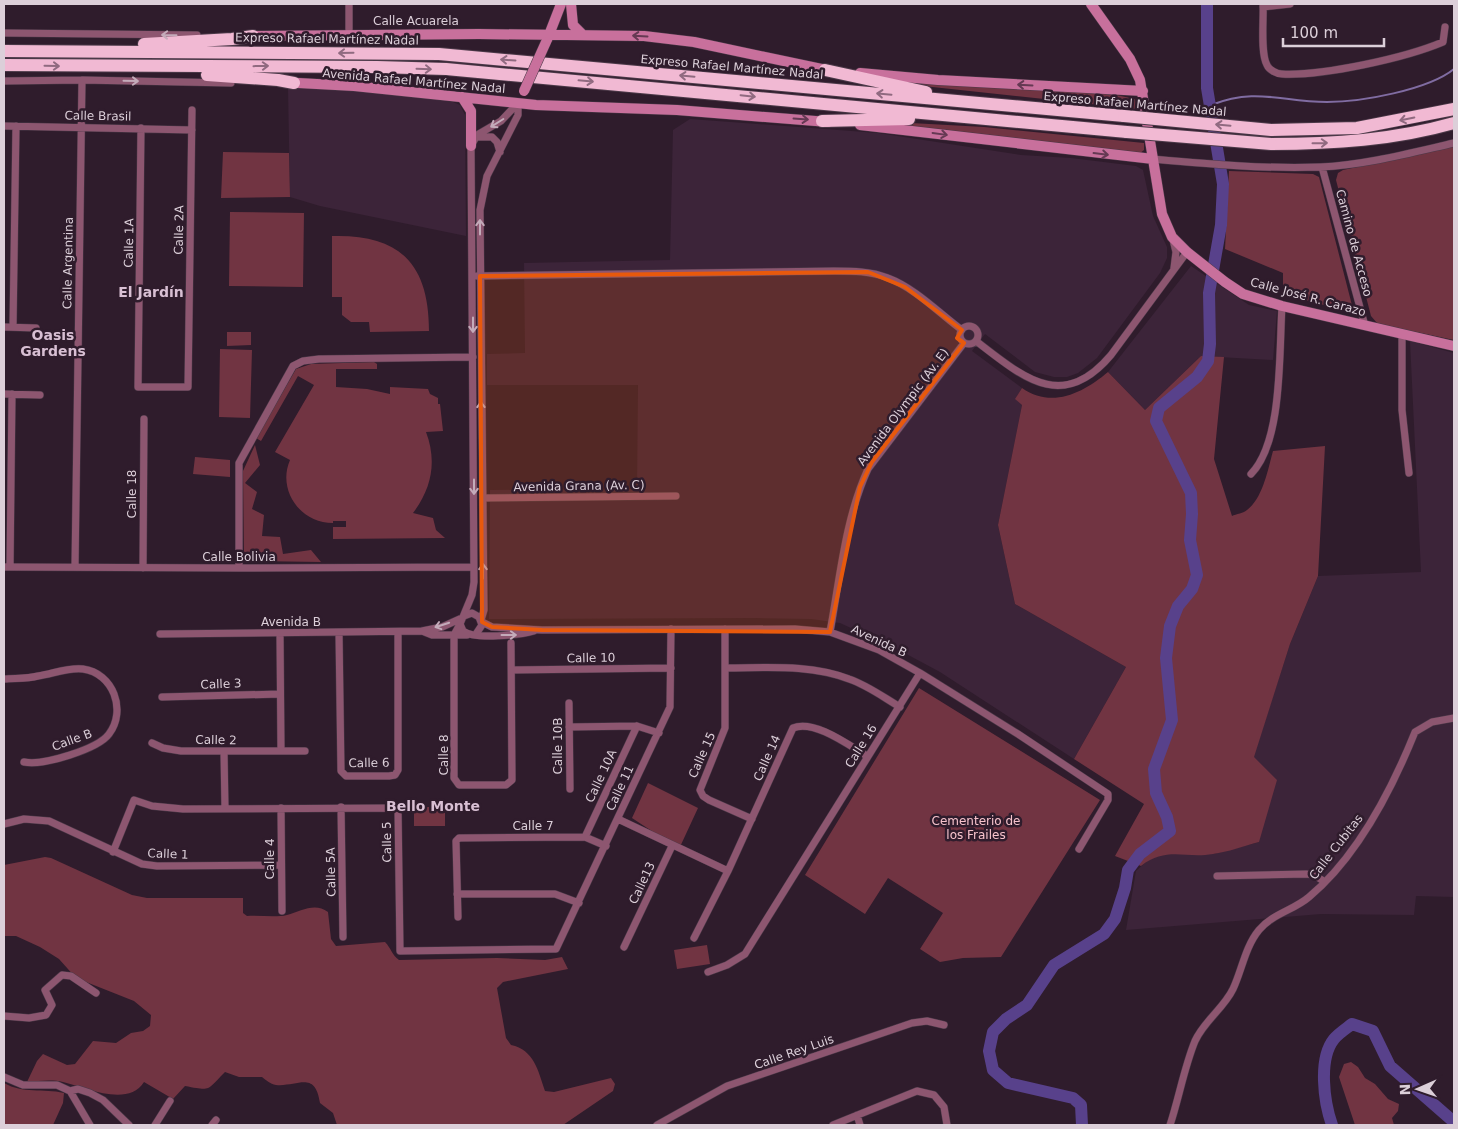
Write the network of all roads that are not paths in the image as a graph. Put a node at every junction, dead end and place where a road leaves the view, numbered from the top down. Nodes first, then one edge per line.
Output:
1 (349, 4) edge
2 (561, 4) edge
3 (571, 4) edge
4 (1290, 4) edge
5 (1095, 5) edge
6 (1263, 5) edge
7 (1445, 27) dead end
8 (4, 33) edge
9 (349, 34) junction
10 (582, 34) junction
11 (252, 36) junction
12 (548, 38) junction
13 (4, 51) edge
14 (103, 52) junction
15 (4, 65) edge
16 (160, 68) junction
17 (825, 70) junction
18 (82, 80) junction
19 (4, 81) edge
20 (296, 83) junction
21 (1143, 91) junction
22 (462, 97) junction
23 (950, 100) junction
24 (518, 103) junction
25 (1452, 109) edge
26 (192, 110) dead end
27 (948, 115) junction
28 (822, 121) junction
29 (1454, 123) edge
30 (4, 126) edge
31 (16, 126) junction
32 (81, 127) junction
33 (142, 128) junction
34 (192, 130) junction
35 (473, 143) junction
36 (1454, 143) edge
37 (500, 152) junction
38 (1153, 159) junction
39 (1322, 167) junction
40 (1172, 237) junction
41 (1191, 255) junction
42 (1173, 271) junction
43 (476, 276) junction
44 (1282, 306) junction
45 (1365, 326) junction
46 (4, 327) edge
47 (13, 328) junction
48 (36, 328) dead end
49 (962, 330) junction
50 (1402, 334) junction
51 (976, 341) junction
52 (964, 343) junction
53 (1454, 346) edge
54 (188, 351) joint
55 (473, 357) junction
56 (4, 394) edge
57 (12, 394) junction
58 (40, 394) dead end
59 (144, 419) dead end
60 (1409, 473) dead end
61 (1251, 474) dead end
62 (676, 496) dead end
63 (482, 498) junction
64 (7, 567) edge
65 (75, 567) junction
66 (474, 567) junction
67 (143, 568) junction
68 (239, 568) junction
69 (462, 619) junction
70 (481, 621) junction
71 (671, 629) junction
72 (726, 629) junction
73 (542, 630) junction
74 (422, 631) junction
75 (398, 632) junction
76 (830, 632) junction
77 (339, 633) junction
78 (160, 634) dead end
79 (280, 634) junction
80 (476, 634) junction
81 (454, 635) junction
82 (468, 635) junction
83 (511, 644) dead end
84 (671, 668) junction
85 (726, 668) junction
86 (512, 670) junction
87 (920, 673) junction
88 (4, 679) edge
89 (280, 694) junction
90 (162, 697) dead end
91 (569, 703) dead end
92 (900, 706) junction
93 (1454, 718) edge
94 (637, 726) junction
95 (569, 727) junction
96 (658, 733) junction
97 (152, 742) dead end
98 (305, 751) dead end
99 (224, 752) junction
100 (281, 752) junction
101 (867, 756) junction
102 (24, 762) dead end
103 (570, 789) dead end
104 (341, 807) junction
105 (226, 808) junction
106 (281, 808) junction
107 (752, 818) junction
108 (618, 819) junction
109 (4, 824) edge
110 (585, 837) junction
111 (606, 846) junction
112 (672, 846) junction
113 (1079, 849) dead end
114 (113, 852) junction
115 (281, 865) junction
116 (728, 871) junction
117 (1217, 876) dead end
118 (1325, 882) junction
119 (457, 894) junction
120 (579, 903) junction
121 (282, 911) dead end
122 (458, 917) dead end
123 (343, 937) dead end
124 (694, 938) dead end
125 (624, 947) dead end
126 (556, 949) joint
127 (708, 972) dead end
128 (96, 993) dead end
129 (4, 1016) edge
130 (944, 1025) dead end
131 (4, 1077) edge
132 (70, 1090) junction
133 (170, 1101) dead end
134 (857, 1116) junction
135 (90, 1125) edge
136 (130, 1125) edge
137 (155, 1125) edge
138 (658, 1125) edge
139 (833, 1125) edge
140 (860, 1125) edge
141 (947, 1125) edge
142 (1170, 1125) edge

1 - 9 street
2 - 12 street
3 - 10 street
4 - 6 street
5 - 21 street, Calle José R. Carazo
6 - 7 street
11 -> 8 street, Calle Acuarela
9 - 11 street, Calle Acuarela
9 - 12 street, Calle Acuarela
10 - 12 street, Calle Acuarela
17 -> 10 street, Calle Acuarela
11 - 14 highway
12 - 24 street, bridge
13 - 14 highway, Expreso Rafael Martínez Nadal
23 -> 14 highway, Expreso Rafael Martínez Nadal
15 -> 16 highway
16 - 20 highway
16 -> 27 highway
21 -> 17 street, Calle Acuarela
17 - 23 highway
18 - 19 street, Avenida Rafael Martínez Nadal
18 -> 20 street, Avenida Rafael Martínez Nadal
18 - 32 street, Calle Argentina
20 - 22 street, Avenida Rafael Martínez Nadal
21 - 38 street, Calle José R. Carazo
22 - 24 street, Avenida Rafael Martínez Nadal
22 - 35 street
25 -> 23 highway, Expreso Rafael Martínez Nadal, bridge
24 -> 28 street, Avenida Rafael Martínez Nadal
24 -> 35 street
24 - 37 street
26 - 34 street, Calle 2A
27 - 28 highway
27 -> 29 highway, bridge
28 -> 38 street, Avenida Rafael Martínez Nadal
30 - 31 street, Calle Brasil
31 - 32 street, Calle Brasil
31 - 47 street
32 - 33 street, Calle Brasil
32 - 65 street, Calle Argentina
33 - 34 street, Calle Brasil
33 - 54 street, Calle 1A
34 - 54 street, Calle 2A
35 - 37 street
35 - 43 street
36 - 39 street
43 -> 37 street
38 - 39 street
38 - 40 street, Calle José R. Carazo
39 - 45 street, Camino de Acceso
40 - 41 street, Calle José R. Carazo
40 - 42 street
41 - 42 street
41 - 44 street, Calle José R. Carazo
42 - 51 street
43 - 49 street
43 -> 55 street, Calle 8
63 -> 43 street
44 - 45 street, Calle José R. Carazo
44 - 61 street
45 - 50 street, Calle José R. Carazo
46 - 47 street
47 - 48 street
49 - 51 street
49 - 52 street
50 - 53 street, Calle José R. Carazo
50 - 60 street
51 - 52 street
52 - 76 street, Avenida Olympic (Av. E)
55 -> 66 street, Calle 8
55 - 68 street
56 - 57 street
57 - 58 street
57 - 64 street
59 - 67 street, Calle 18
62 - 63 street, Avenida Grana (Av. C)
70 -> 63 street
64 - 65 street, Calle Bolivia
65 - 67 street, Calle Bolivia
66 - 68 street, Calle Bolivia
66 - 69 street, Calle 8
67 - 68 street, Calle Bolivia
69 - 70 street
69 -> 74 street, Avenida B
69 - 81 street, Calle 8
69 - 82 street
70 - 73 street, Avenida B
70 - 80 street
71 - 72 street, Avenida B
71 - 73 street, Avenida B
71 - 84 street, Calle 11
72 - 76 street, Avenida B
72 - 85 street, Calle 15
80 -> 73 street, Avenida B
74 - 75 street, Avenida B
74 - 81 street, Avenida B
75 - 77 street, Avenida B
75 - 77 street, Calle 6
76 - 87 street, Avenida B
77 - 79 street, Avenida B
78 - 79 street, Avenida B
79 - 89 street
80 - 82 street
81 - 82 street, Avenida B
81 - 86 street, Calle 8
83 - 86 street, Calle 8
84 - 86 street, Calle 10
84 - 96 street, Calle 11
85 - 92 street
85 - 107 street, Calle 15
87 - 92 street, Calle 16
87 - 113 street, Avenida B
88 - 102 street, Calle B
89 - 90 street, Calle 3
89 - 100 street
91 - 95 street, Calle 10B
92 - 101 street, Calle 16
93 - 118 street, Calle Cubitas
94 - 95 street
94 - 96 street
94 - 110 street, Calle 10A
95 - 103 street, Calle 10B
96 - 108 street, Calle 11
97 - 99 street, Calle 2
98 - 100 street, Calle 2
99 - 100 street, Calle 2
99 - 105 street
101 - 107 street, Calle 14
101 - 127 street, Calle 16
104 - 106 street, Calle 5
104 - 123 street, Calle 5A
104 - 126 street, Calle 5
105 - 106 street, Calle 5
105 - 114 street, Calle 5
106 - 115 street, Calle 4
107 - 116 street, Calle 14
108 - 111 street, Calle 11
108 - 112 street
109 - 114 street, Calle 1
110 - 111 street, Calle 7
110 - 119 street, Calle 7
111 - 120 street, Calle 11
112 - 116 street
112 - 125 street, Calle13
114 - 115 street, Calle 1
115 - 121 street, Calle 4
116 - 124 street, Calle 14
117 - 118 street
118 - 142 street, Calle Cubitas
119 - 120 street
119 - 122 street
120 - 126 street, Calle 11
128 - 129 street
130 - 138 street, Calle Rey Luis
131 - 132 street
132 - 135 street
132 - 136 street
133 - 137 street
134 - 139 street
134 - 140 street
134 - 141 street

